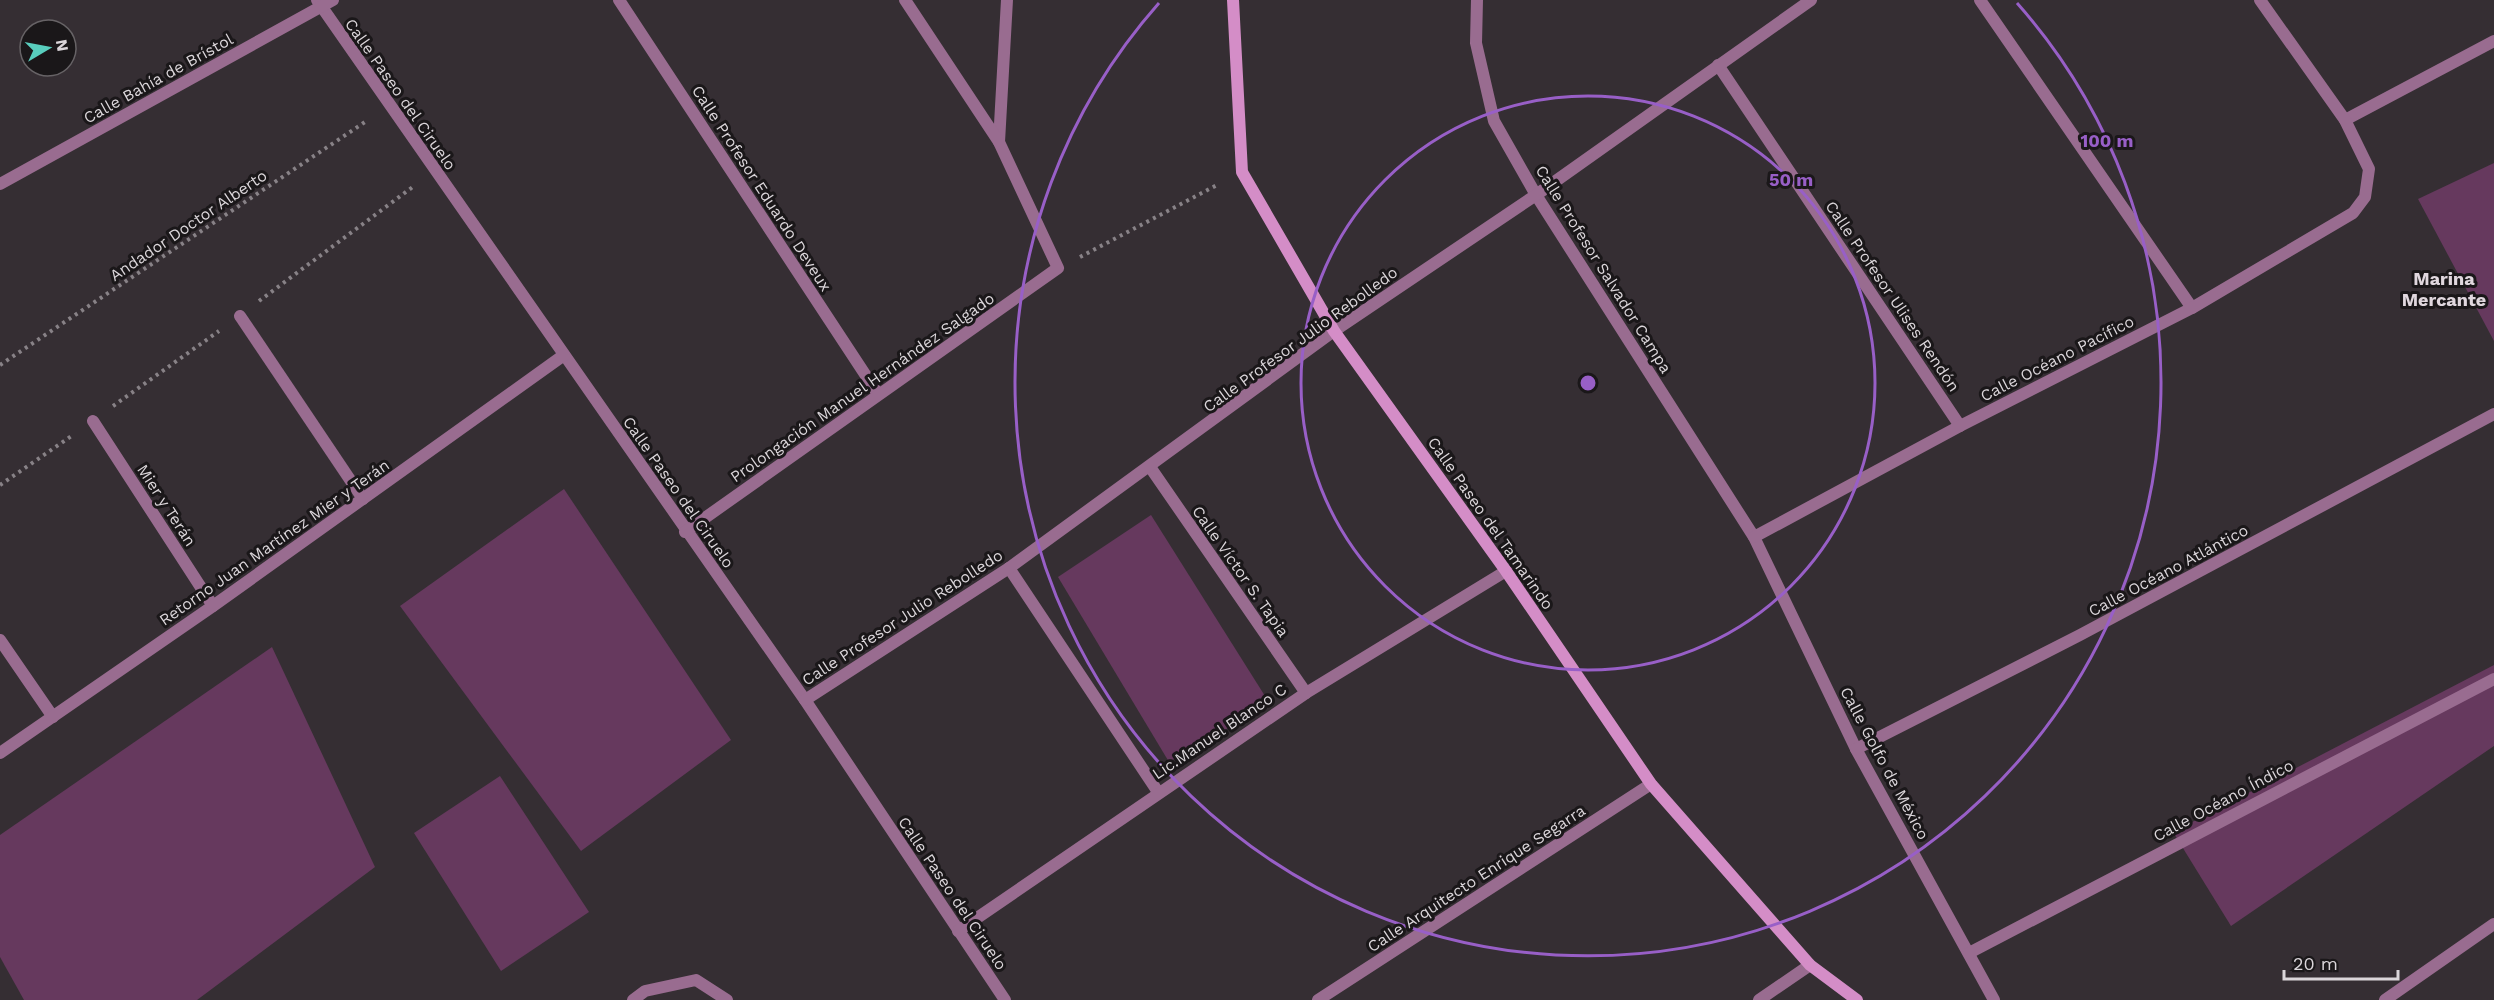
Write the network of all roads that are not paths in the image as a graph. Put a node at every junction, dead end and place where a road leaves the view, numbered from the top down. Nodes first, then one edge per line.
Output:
1 (333, 0) edge
2 (619, 0) edge
3 (905, 0) edge
4 (1007, 0) edge
5 (1233, 0) edge
6 (1477, 0) edge
7 (1811, 0) edge
8 (1980, 0) edge
9 (2260, 0) edge
10 (319, 3) edge
11 (2494, 41) edge
12 (1718, 65) junction
13 (2345, 120) junction
14 (999, 142) junction
15 (0, 184) edge
16 (1536, 195) junction
17 (2192, 308) junction
18 (240, 316) dead end
19 (1334, 331) junction
20 (564, 355) junction
21 (878, 394) junction
22 (2494, 414) edge
23 (93, 421) dead end
24 (1960, 426) junction
25 (1150, 467) junction
26 (363, 499) junction
27 (685, 532) junction
28 (1754, 537) junction
29 (1009, 568) junction
30 (1506, 571) junction
31 (213, 606) junction
32 (0, 640) edge
33 (2494, 679) edge
34 (1306, 693) junction
35 (805, 700) junction
36 (53, 717) junction
37 (1856, 749) junction
38 (0, 753) edge
39 (1651, 784) junction
40 (1158, 792) junction
41 (2494, 924) edge
42 (958, 931) junction
43 (1969, 953) junction
44 (1810, 965) junction
45 (633, 1000) edge
46 (727, 1000) edge
47 (1005, 1000) edge
48 (1318, 1000) edge
49 (1759, 1000) edge
50 (1857, 1000) edge
51 (1994, 1000) edge
52 (2385, 1000) edge

1 - 10 street, Calle Bahía de Brístol
2 - 21 street, Calle Profesor Eduardo Deveux
3 - 14 street
4 - 14 street
5 - 19 street, Calle Paseo del Tamarindo
6 - 16 street, Calle Profesor Salvador Campa
7 - 12 street, Calle Profesor Julio Rebolledo
8 - 17 street
9 - 13 street
10 - 15 street, Calle Bahía de Brístol
10 - 20 street, Calle Paseo del Ciruelo
11 - 13 street
12 - 16 street, Calle Profesor Julio Rebolledo
12 - 24 street, Calle Profesor Ulises Rendón
13 - 17 street, Calle Océano Pacífico
14 - 21 street, Prolongación Manuel Hernández Salgado
16 - 19 street, Calle Profesor Julio Rebolledo
16 - 28 street, Calle Profesor Salvador Campa
17 - 24 street, Calle Océano Pacífico
18 - 26 street
19 - 25 street, Calle Profesor Julio Rebolledo
19 - 30 street, Calle Paseo del Tamarindo
20 - 26 street, Retorno Juan Martínez Mier y Terán
20 - 27 street, Calle Paseo del Ciruelo
21 - 27 street, Prolongación Manuel Hernández Salgado
22 - 37 street, Calle Océano Atlántico
23 - 31 street, Mier y Terán
24 - 28 street, Calle Océano Pacífico
25 - 29 street, Calle Profesor Julio Rebolledo
25 - 34 street, Calle Víctor S. Tapia
26 - 31 street, Retorno Juan Martínez Mier y Terán
27 - 35 street, Calle Paseo del Ciruelo
28 - 37 street, Calle Golfo de México
29 - 35 street, Calle Profesor Julio Rebolledo
29 - 40 street
30 - 34 street, Lic.Manuel Blanco C
30 - 39 street, Calle Paseo del Tamarindo
31 - 36 street, Retorno Juan Martínez Mier y Terán
32 - 36 street
33 - 43 street, Calle Océano Índico
34 - 40 street, Lic.Manuel Blanco C
35 - 42 street, Calle Paseo del Ciruelo
36 - 38 street, Retorno Juan Martínez Mier y Terán
37 - 43 street, Calle Golfo de México
39 - 44 street, Calle Paseo del Tamarindo
39 - 48 street, Calle Arquitecto Enrique Segarra
40 - 42 street, Lic.Manuel Blanco C
41 - 52 street
42 - 47 street, Calle Paseo del Ciruelo
43 - 51 street, Calle Golfo de México
44 - 49 street
44 - 50 street, Calle Paseo del Tamarindo
45 - 46 street

